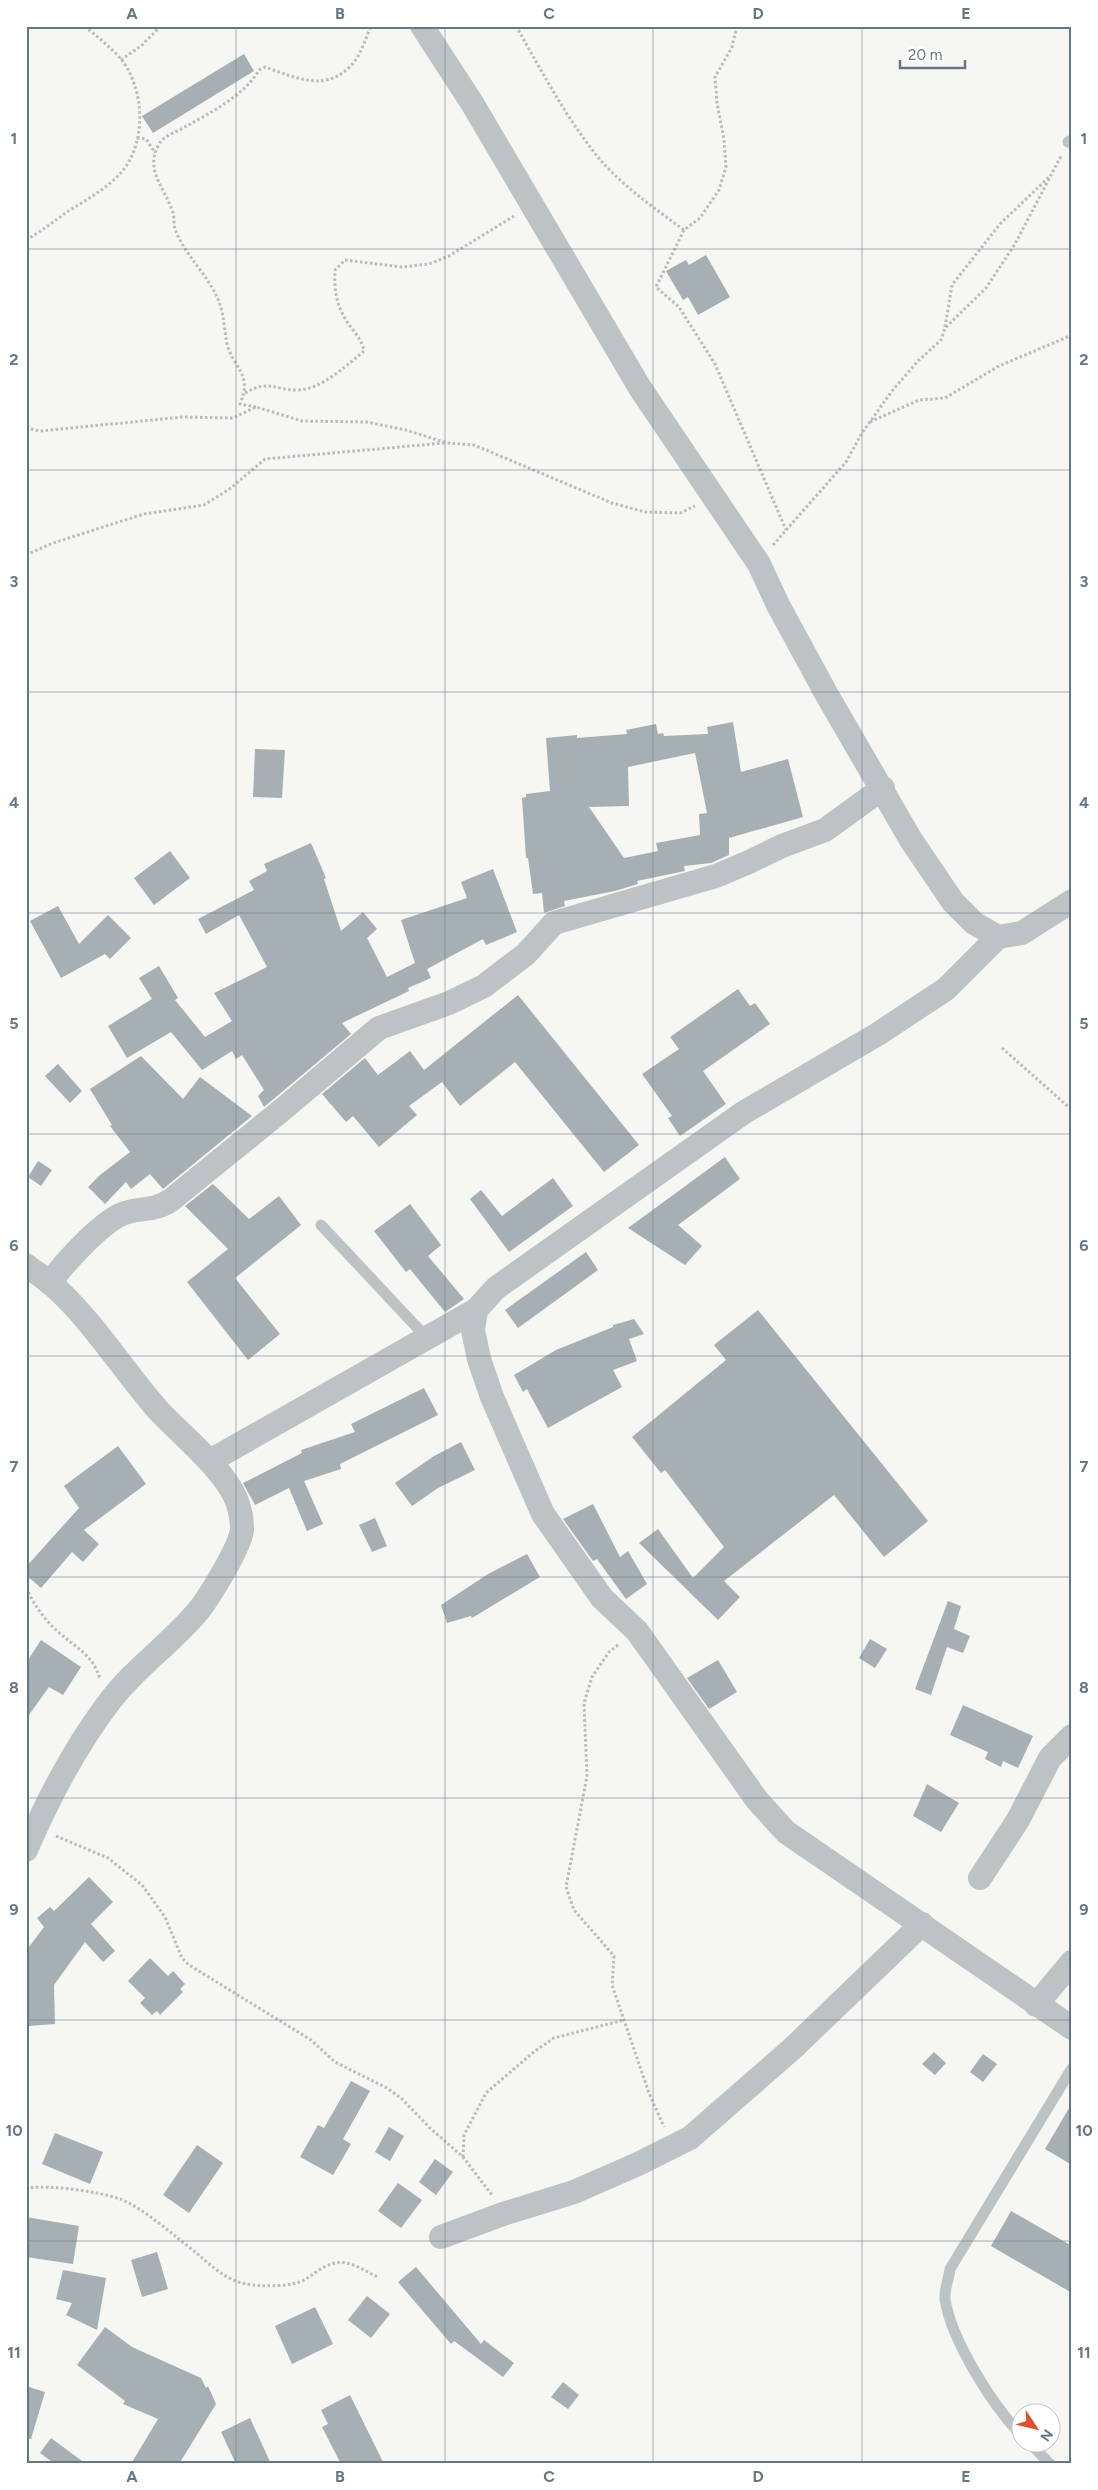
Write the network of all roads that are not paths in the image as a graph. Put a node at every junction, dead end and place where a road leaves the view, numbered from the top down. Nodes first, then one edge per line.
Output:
1 (422, 26) edge
2 (882, 788) junction
3 (1072, 901) edge
4 (998, 937) junction
5 (321, 1225) dead end
6 (26, 1265) edge
7 (50, 1283) junction
8 (476, 1310) junction
9 (426, 1337) junction
10 (210, 1460) junction
11 (1072, 1736) edge
12 (30, 1835) edge
13 (980, 1878) dead end
14 (922, 1924) junction
15 (1072, 1962) edge
16 (1036, 2005) junction
17 (1072, 2028) edge
18 (1072, 2068) edge
19 (441, 2238) dead end
20 (1010, 2421) edge
21 (1039, 2452) edge
22 (1050, 2464) edge

1 - 2 street
2 - 4 street
2 - 7 street
3 - 4 street
4 - 8 street
5 - 9 lane
6 - 7 street
7 - 10 street
8 - 9 street
8 - 14 street
9 - 10 street
10 - 12 street
11 - 13 street
14 - 16 street
14 - 19 street
15 - 16 street
16 - 17 street
18 - 20 lane
21 - 22 lane

